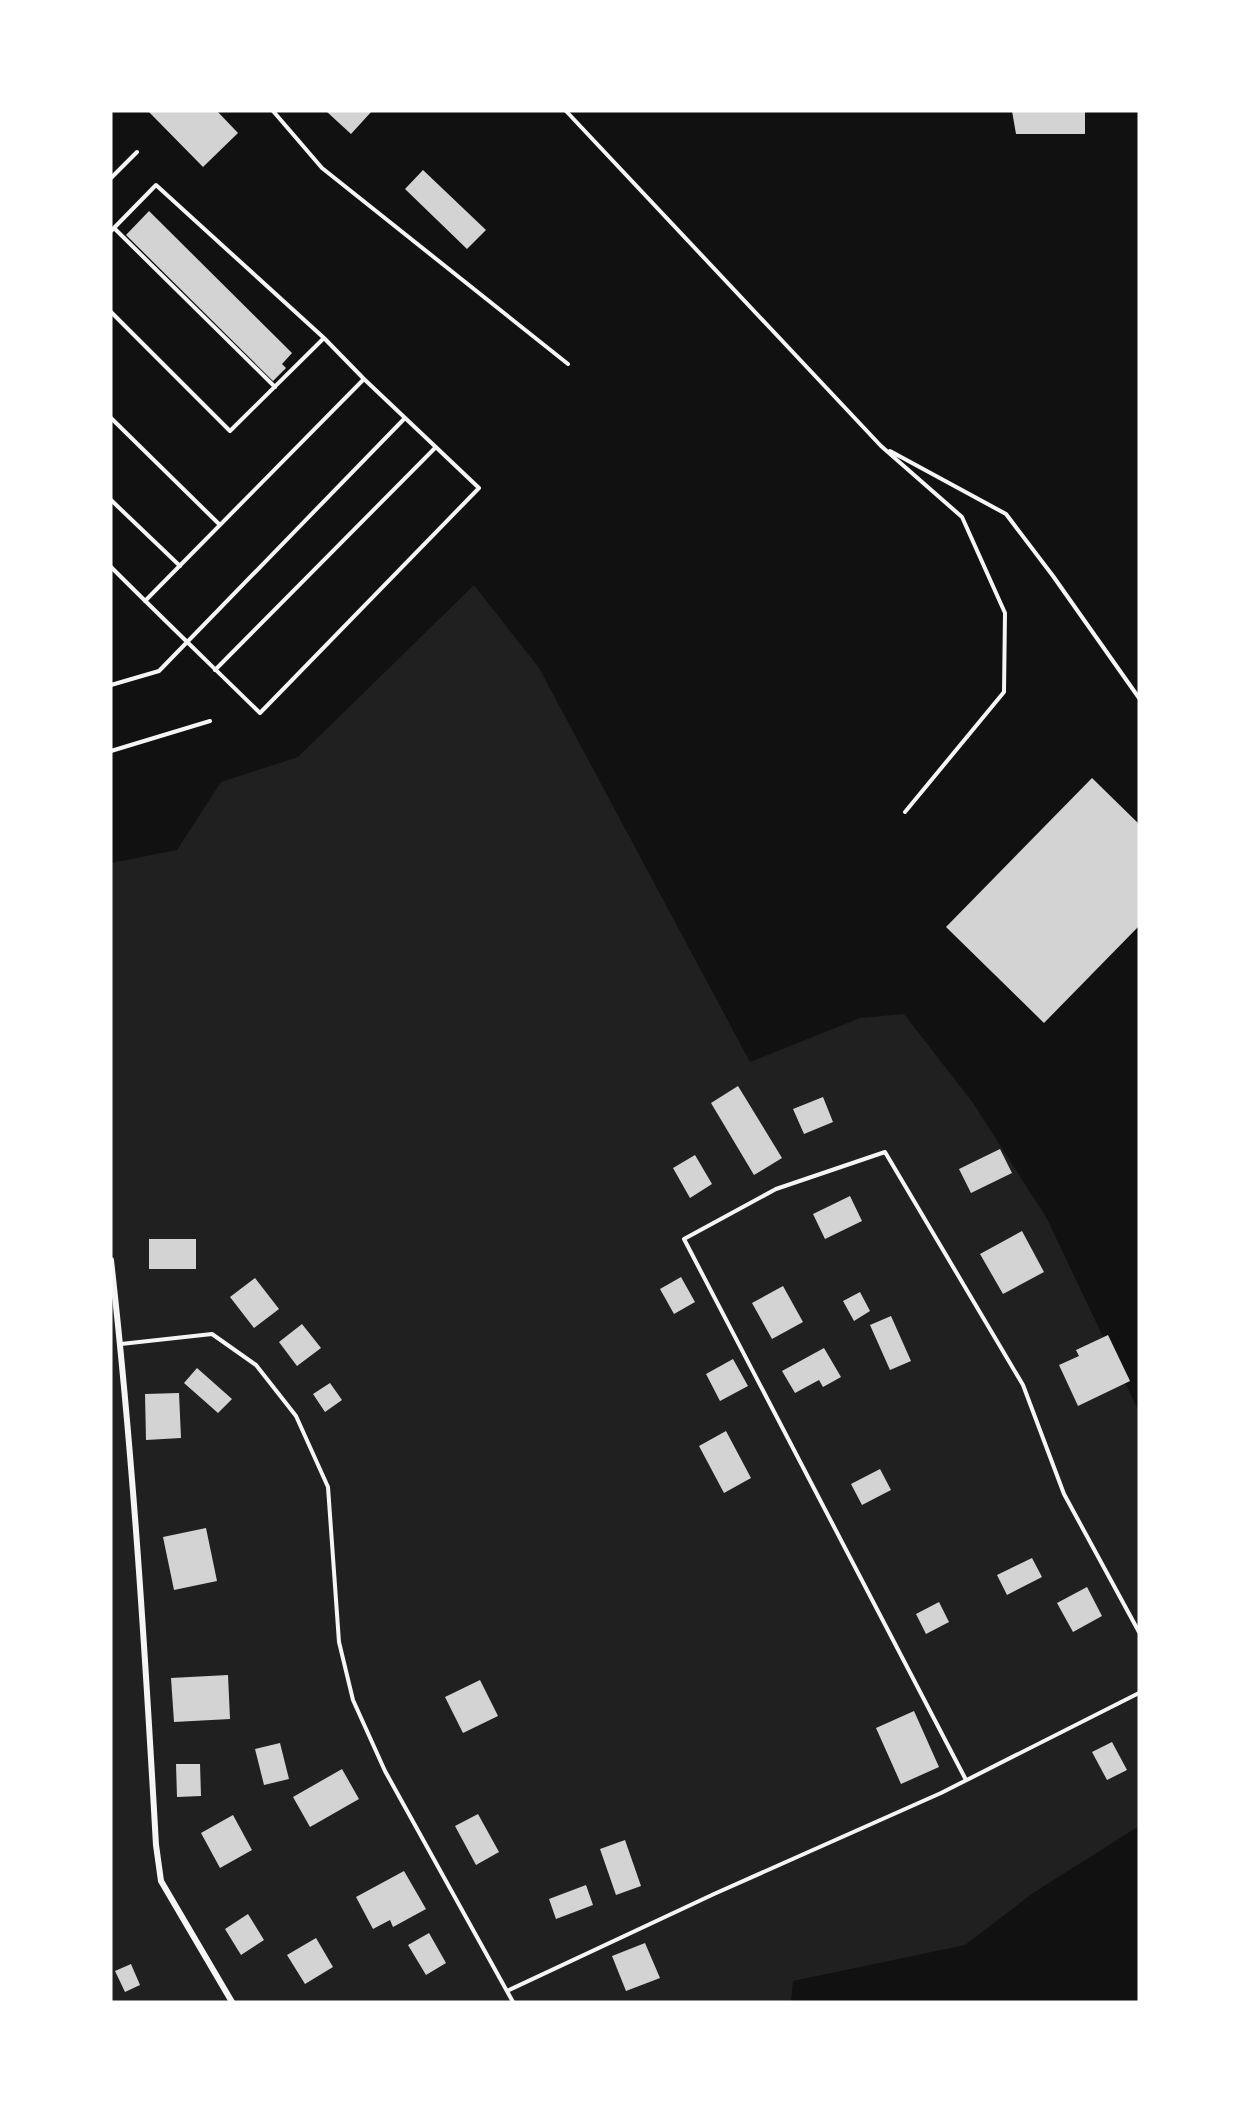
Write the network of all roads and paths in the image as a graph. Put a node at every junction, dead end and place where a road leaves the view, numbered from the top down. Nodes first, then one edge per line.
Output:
1 (273, 111) edge
2 (566, 111) edge
3 (137, 152) dead end
4 (111, 178) edge
5 (113, 229) edge
6 (111, 312) edge
7 (324, 338) junction
8 (568, 364) dead end
9 (364, 380) junction
10 (275, 387) junction
11 (111, 418) edge
12 (405, 418) junction
13 (881, 446) junction
14 (436, 447) junction
15 (111, 500) edge
16 (220, 525) junction
17 (180, 566) junction
18 (111, 567) edge
19 (146, 601) junction
20 (187, 642) junction
21 (215, 670) junction
22 (111, 685) edge
23 (1139, 698) edge
24 (210, 721) dead end
25 (111, 752) edge
26 (905, 812) dead end
27 (111, 1260) edge
28 (121, 1344) junction
29 (1139, 1632) edge
30 (1139, 1693) edge
31 (966, 1780) junction
32 (507, 1991) junction
33 (232, 2002) edge
34 (513, 2002) edge

1 - 8 lane
2 - 13 lane
3 - 4 lane
5 - 7 lane
5 - 10 lane
6 - 10 lane
7 - 9 lane
7 - 10 lane
9 - 12 lane
9 - 16 lane
11 - 16 lane
12 - 14 lane
12 - 20 lane
13 - 23 lane
13 - 26 lane
14 - 21 lane
14 - 21 lane
15 - 17 lane
16 - 17 lane
17 - 19 lane
18 - 19 lane
19 - 20 lane
20 - 21 lane
20 - 22 lane
24 - 25 lane
27 - 28 street
28 - 32 lane
28 - 33 street
29 - 31 lane
30 - 31 lane
31 - 32 lane
32 - 34 lane

